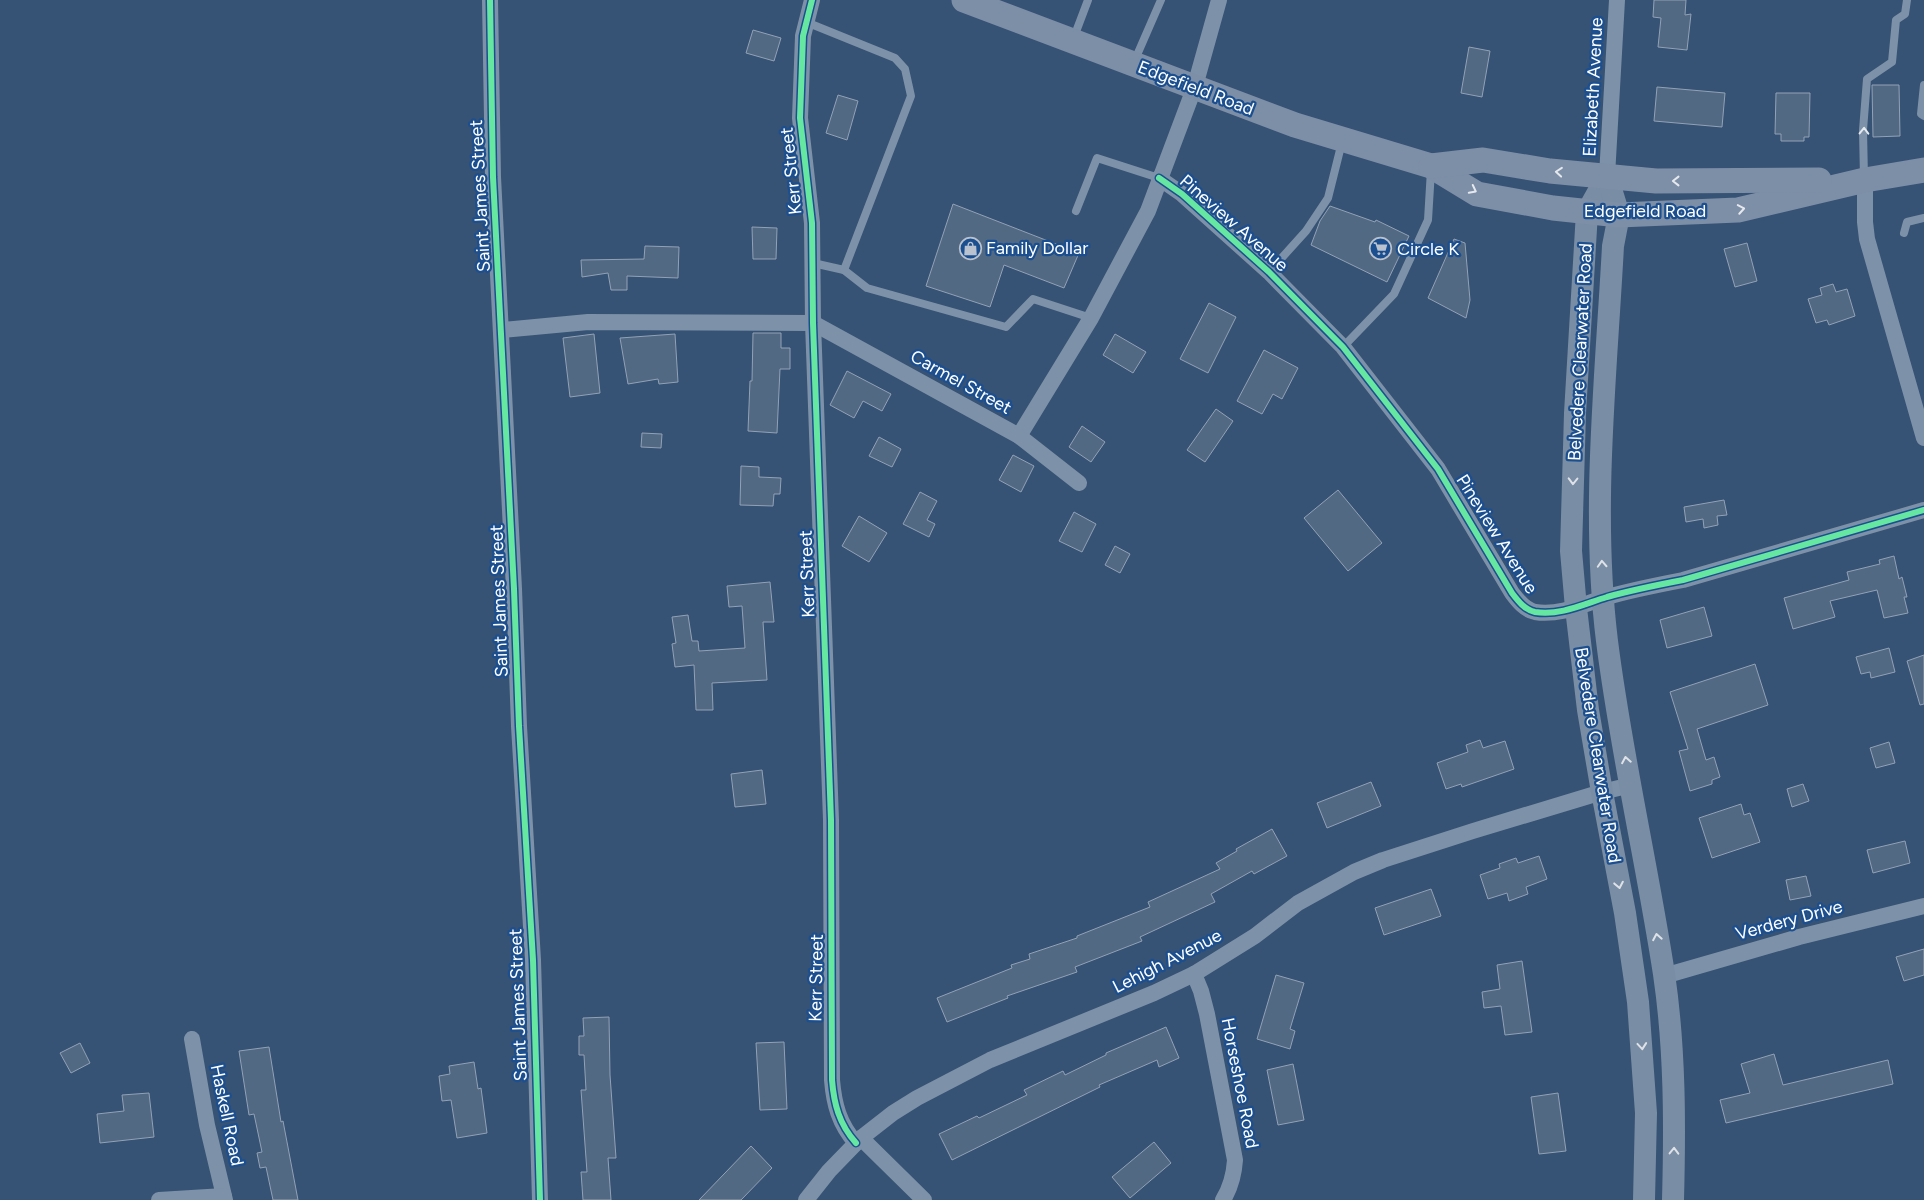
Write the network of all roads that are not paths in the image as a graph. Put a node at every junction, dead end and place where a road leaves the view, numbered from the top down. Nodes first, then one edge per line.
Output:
1 (490, 0) edge
2 (812, 0) edge
3 (964, 0) edge
4 (1088, 0) edge
5 (1161, 0) edge
6 (1218, 0) edge
7 (1617, 0) edge
8 (1907, 0) edge
9 (806, 22) junction
10 (1072, 41) junction
11 (1134, 64) junction
12 (1924, 85) edge
13 (1194, 86) junction
14 (1924, 94) edge
15 (1924, 116) edge
16 (1343, 139) junction
17 (1431, 166) junction
18 (1924, 170) edge
19 (1607, 176) junction
20 (1159, 178) junction
21 (1864, 180) junction
22 (1076, 211) dead end
23 (1587, 212) junction
24 (1619, 215) junction
25 (1924, 218) edge
26 (1904, 233) dead end
27 (813, 263) junction
28 (844, 270) junction
29 (1269, 272) junction
30 (1090, 318) junction
31 (813, 323) junction
32 (502, 330) junction
33 (1343, 347) junction
34 (1018, 436) junction
35 (1924, 438) edge
36 (1079, 483) dead end
37 (1924, 510) edge
38 (1604, 598) junction
39 (1576, 608) junction
40 (1631, 785) junction
41 (1602, 792) junction
42 (1924, 906) edge
43 (1194, 974) junction
44 (1664, 976) junction
45 (192, 1039) dead end
46 (859, 1140) junction
47 (224, 1198) edge
48 (159, 1200) edge
49 (540, 1200) edge
50 (806, 1200) edge
51 (924, 1200) edge
52 (1223, 1200) edge
53 (1644, 1200) edge
54 (1673, 1200) edge

1 - 32 street, Saint James Street
2 - 9 street, Kerr Street
3 - 10 main road, Edgefield Road
4 - 10 lane
5 - 11 lane
6 - 13 street, Carmel Street
7 - 19 street, Elizabeth Avenue
21 -> 8 lane
9 - 27 street, Kerr Street
9 - 28 lane
10 - 11 main road, Edgefield Road
11 - 13 main road, Edgefield Road
12 - 14 lane
13 - 16 main road, Edgefield Road
13 - 20 street, Carmel Street
14 - 15 lane
16 - 17 main road, Edgefield Road
16 - 29 lane
19 -> 17 main road, Edgefield Road
17 -> 23 main road, Edgefield Road
17 - 33 lane
18 - 21 main road, Edgefield Road
21 -> 19 main road, Edgefield Road
19 - 23 main road, Belvedere Clearwater Road
19 - 24 main road, Belvedere Clearwater Road
20 - 22 lane
20 - 29 street, Pineview Avenue
20 - 30 street, Carmel Street
24 -> 21 main road, Edgefield Road
21 - 35 street
23 - 24 main road, Edgefield Road
23 -> 39 main road, Belvedere Clearwater Road
38 -> 24 main road, Belvedere Clearwater Road
25 - 26 lane
27 - 28 lane
27 - 31 street, Kerr Street
28 - 30 lane
29 - 33 street, Pineview Avenue
30 - 34 street, Carmel Street
31 - 32 street, Carmel Street
31 - 34 street, Carmel Street
31 - 46 street, Kerr Street
32 - 49 street, Saint James Street
33 - 39 street, Pineview Avenue
34 - 36 street
37 - 38 street, Pineview Avenue
38 - 39 street, Pineview Avenue
40 -> 38 main road, Belvedere Clearwater Road
39 - 41 main road, Belvedere Clearwater Road
40 - 41 street, Lehigh Avenue
44 -> 40 main road, Belvedere Clearwater Road
41 - 43 street, Lehigh Avenue
41 -> 53 main road, Belvedere Clearwater Road
42 - 44 street, Verdery Drive
43 - 46 street, Lehigh Avenue
43 - 52 street, Horseshoe Road
54 -> 44 main road, Belvedere Clearwater Road
45 - 47 street, Haskell Road
46 - 50 street, Lehigh Avenue
46 - 51 street
47 - 48 street

